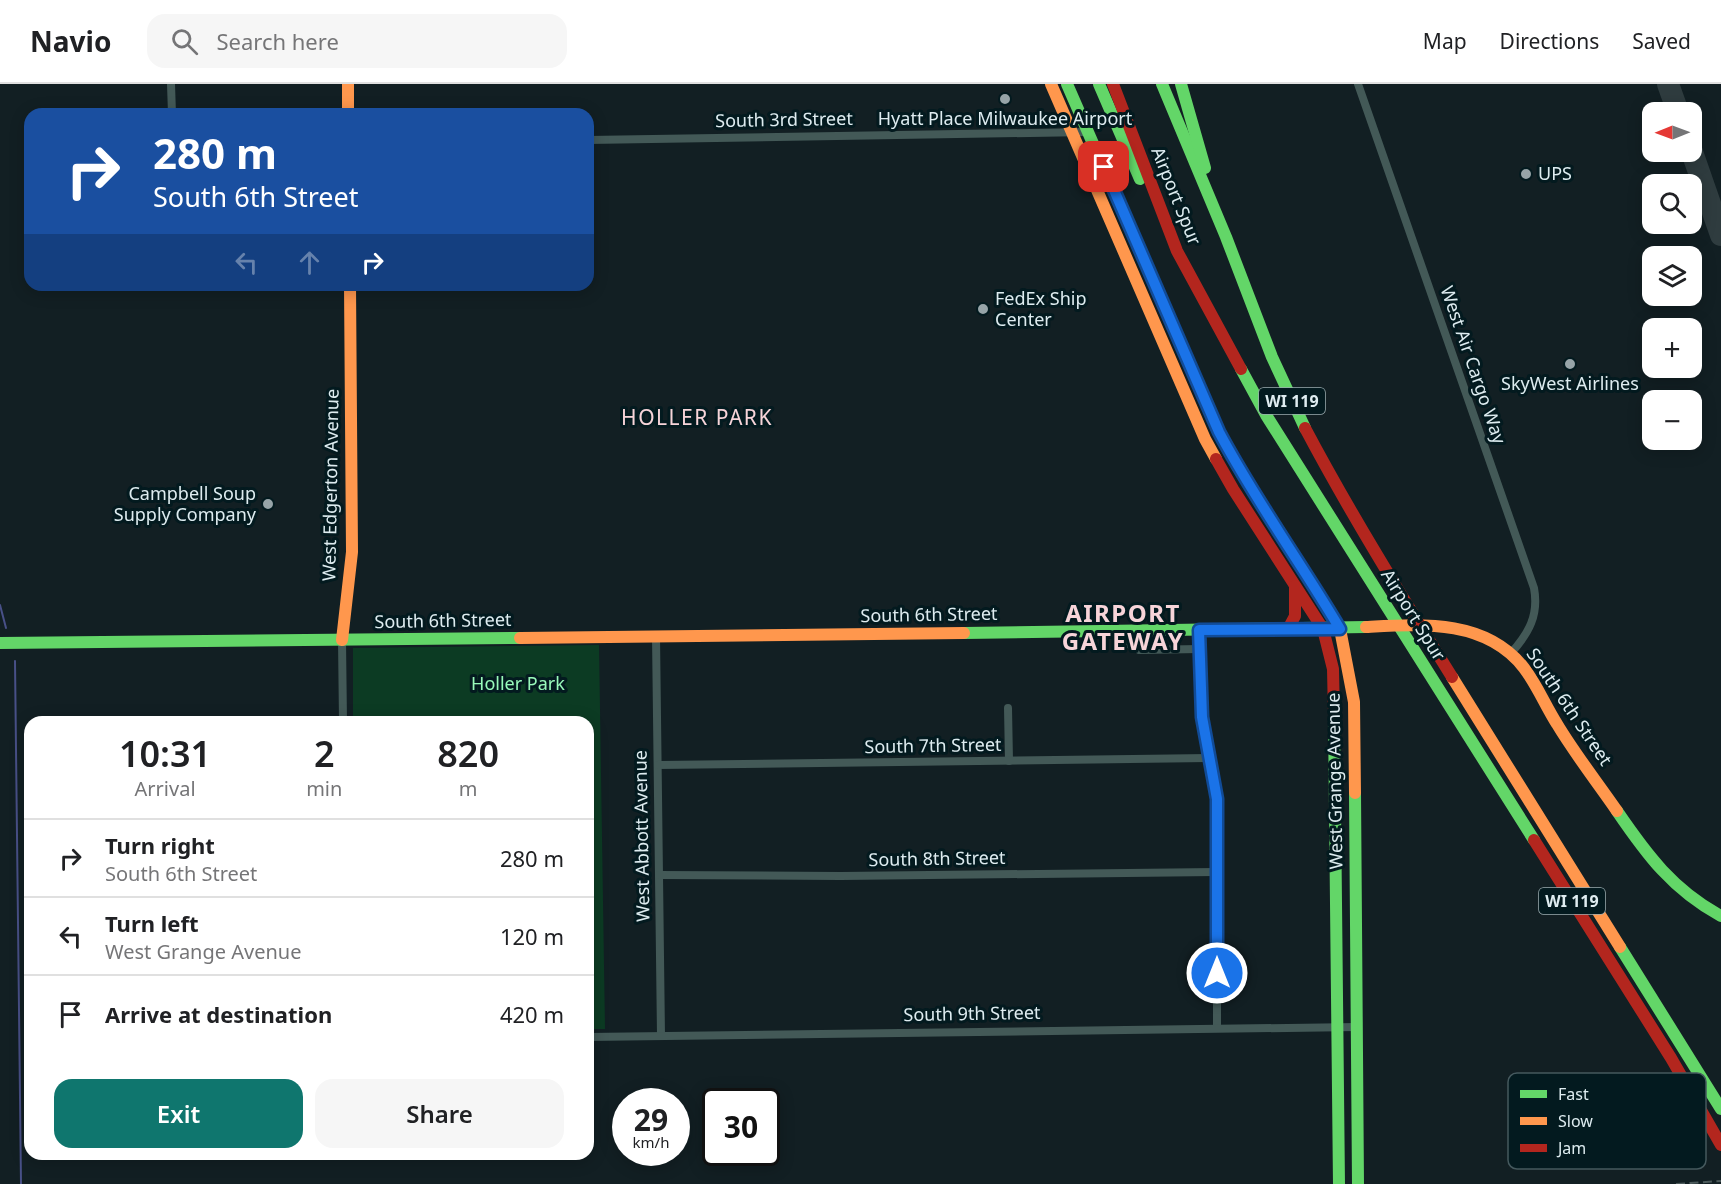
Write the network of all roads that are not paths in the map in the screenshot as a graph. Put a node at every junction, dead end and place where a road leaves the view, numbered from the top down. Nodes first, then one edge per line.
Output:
1 (171, 84) edge
2 (348, 84) edge
3 (1051, 84) edge
4 (1068, 84) edge
5 (1099, 84) edge
6 (1113, 84) edge
7 (1162, 84) edge
8 (1181, 84) edge
9 (1358, 84) edge
10 (172, 108) edge
11 (348, 108) edge
12 (1072, 132) junction
13 (1088, 132) junction
14 (594, 140) edge
15 (1111, 185) junction
16 (1097, 191) junction
17 (1226, 237) junction
18 (1177, 251) junction
19 (350, 291) edge
20 (1206, 402) junction
21 (1192, 408) junction
22 (1294, 582) junction
23 (1288, 629) junction
24 (1323, 629) junction
25 (1340, 629) junction
26 (1199, 630) junction
27 (1129, 631) junction
28 (656, 636) junction
29 (342, 640) junction
30 (0, 643) edge
31 (1200, 649) junction
32 (1511, 653) junction
33 (1334, 702) junction
34 (1354, 702) junction
35 (1008, 708) dead end
36 (343, 716) edge
37 (1209, 758) junction
38 (1009, 761) junction
39 (658, 765) junction
40 (1335, 863) junction
41 (1356, 863) junction
42 (1216, 872) junction
43 (659, 876) junction
44 (1721, 916) edge
45 (1338, 1027) junction
46 (1357, 1027) junction
47 (1217, 1028) junction
48 (661, 1036) junction
49 (594, 1037) edge
50 (1679, 1073) edge
51 (1699, 1073) edge
52 (1706, 1085) edge
53 (1721, 1109) edge
54 (1706, 1119) edge
55 (1721, 1145) edge
56 (1339, 1184) edge
57 (1358, 1184) edge

1 - 10 street
2 - 11 main road
3 - 12 main road, West Grange Avenue
4 - 13 main road, West Grange Avenue
5 - 18 main road
6 - 18 main road, Airport Spur / WI 119
7 - 17 main road, Airport Spur / WI 119
8 - 17 main road
9 - 32 street, West Air Cargo Way
12 - 13 street, South 3rd Street
12 - 14 street, South 3rd Street
12 - 16 main road, West Grange Avenue
13 - 15 main road, West Grange Avenue
15 - 16 main road
15 - 20 main road, West Grange Avenue
16 - 21 main road, West Grange Avenue
17 - 51 main road, Airport Spur / WI 119
18 - 50 main road, Airport Spur / WI 119
19 - 29 main road, West Edgerton Avenue
20 - 21 main road
20 - 25 main road, West Grange Avenue
21 - 22 main road, West Grange Avenue
22 - 23 main road
22 - 24 main road, West Grange Avenue
23 - 24 main road, South 6th Street
23 - 26 main road, South 6th Street
24 - 25 main road, South 6th Street
24 - 33 main road, West Grange Avenue
25 - 32 main road, South 6th Street
25 - 34 main road, West Grange Avenue
26 - 27 main road, South 6th Street
26 - 31 street
27 - 28 main road, South 6th Street
27 - 31 street
28 - 29 main road, South 6th Street
28 - 39 street, West Abbott Avenue
29 - 30 main road, South 6th Street
29 - 36 street, West Edgerton Avenue
31 - 37 street
32 - 44 main road, South 6th Street
33 - 34 main road
33 - 40 main road, West Grange Avenue
34 - 41 main road, West Grange Avenue
35 - 38 street
37 - 38 street, South 7th Street
37 - 42 street
38 - 39 street, South 7th Street
39 - 43 street, West Abbott Avenue
40 - 41 main road
40 - 45 main road, West Grange Avenue
41 - 46 main road, West Grange Avenue
42 - 43 street, South 8th Street
42 - 47 street
43 - 48 street, West Abbott Avenue
45 - 46 street, South 9th Street
45 - 47 street, South 9th Street
45 - 56 main road, West Grange Avenue
46 - 57 main road, West Grange Avenue
47 - 48 street, South 9th Street
48 - 49 street, South 9th Street
52 - 53 main road, Airport Spur / WI 119
54 - 55 main road, Airport Spur / WI 119

